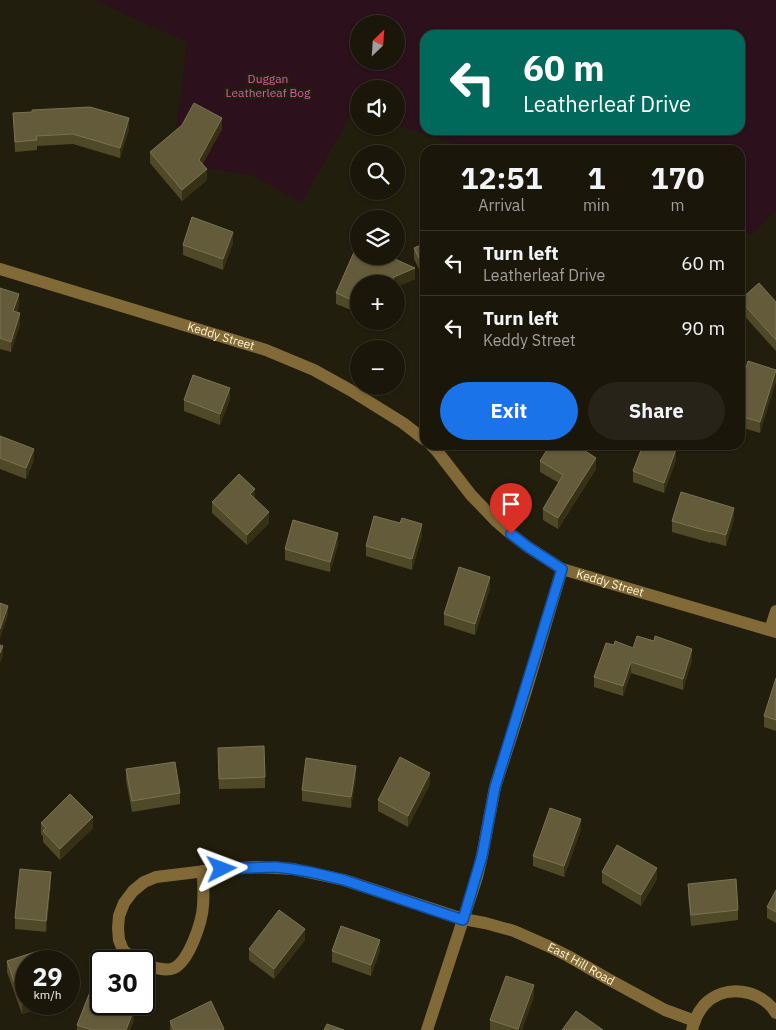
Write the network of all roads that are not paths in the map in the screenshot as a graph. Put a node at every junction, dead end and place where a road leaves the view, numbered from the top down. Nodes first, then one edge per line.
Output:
1 (0, 269) edge
2 (420, 436) edge
3 (437, 450) edge
4 (562, 569) junction
5 (776, 611) edge
6 (773, 631) edge
7 (203, 871) junction
8 (463, 920) junction
9 (123, 950) edge
10 (155, 968) edge
11 (776, 1013) edge
12 (693, 1025) edge
13 (427, 1030) edge

1 - 2 street, Keddy Street
3 - 4 street, Keddy Street
4 - 6 street, Keddy Street
4 - 8 street
5 - 6 street
7 - 8 street, East Hill Road
7 - 9 street, East Hill Road
7 - 10 street
8 - 12 street, East Hill Road
8 - 13 street
11 - 12 street, East Hill Road

